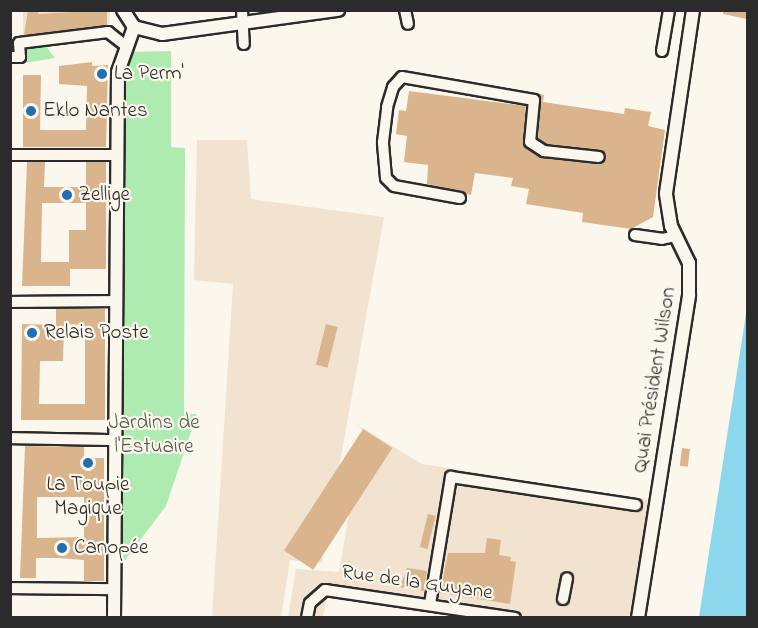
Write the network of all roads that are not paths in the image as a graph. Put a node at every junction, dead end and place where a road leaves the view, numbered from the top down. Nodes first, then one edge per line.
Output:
1 (338, 10) edge
2 (405, 10) edge
3 (669, 10) edge
4 (693, 10) edge
5 (123, 12) edge
6 (242, 17) edge
7 (408, 24) dead end
8 (134, 27) junction
9 (244, 44) dead end
10 (126, 46) junction
11 (662, 51) dead end
12 (10, 57) edge
13 (10, 155) edge
14 (117, 155) junction
15 (599, 158) dead end
16 (460, 198) dead end
17 (635, 235) dead end
18 (675, 236) junction
19 (116, 301) junction
20 (10, 302) edge
21 (10, 438) edge
22 (116, 440) junction
23 (636, 505) dead end
24 (567, 578) dead end
25 (10, 588) edge
26 (114, 589) junction
27 (563, 599) dead end
28 (430, 604) junction
29 (114, 618) edge
30 (307, 618) edge
31 (515, 618) edge
32 (638, 618) edge

1 - 6 main road
2 - 7 street
3 - 11 street
4 - 18 main road, Quai Président Wilson
5 - 8 main road
6 - 8 main road
6 - 9 street
8 - 10 main road
10 - 12 street
10 - 14 main road
13 - 14 street
14 - 19 main road
15 - 16 street
17 - 18 street
18 - 32 main road, Quai Président Wilson
19 - 20 street
19 - 22 main road
21 - 22 street
22 - 26 main road
23 - 28 street
24 - 27 street
25 - 26 street
26 - 29 main road
28 - 30 street, Rue de la Guyane
28 - 31 street, Rue de la Guyane

